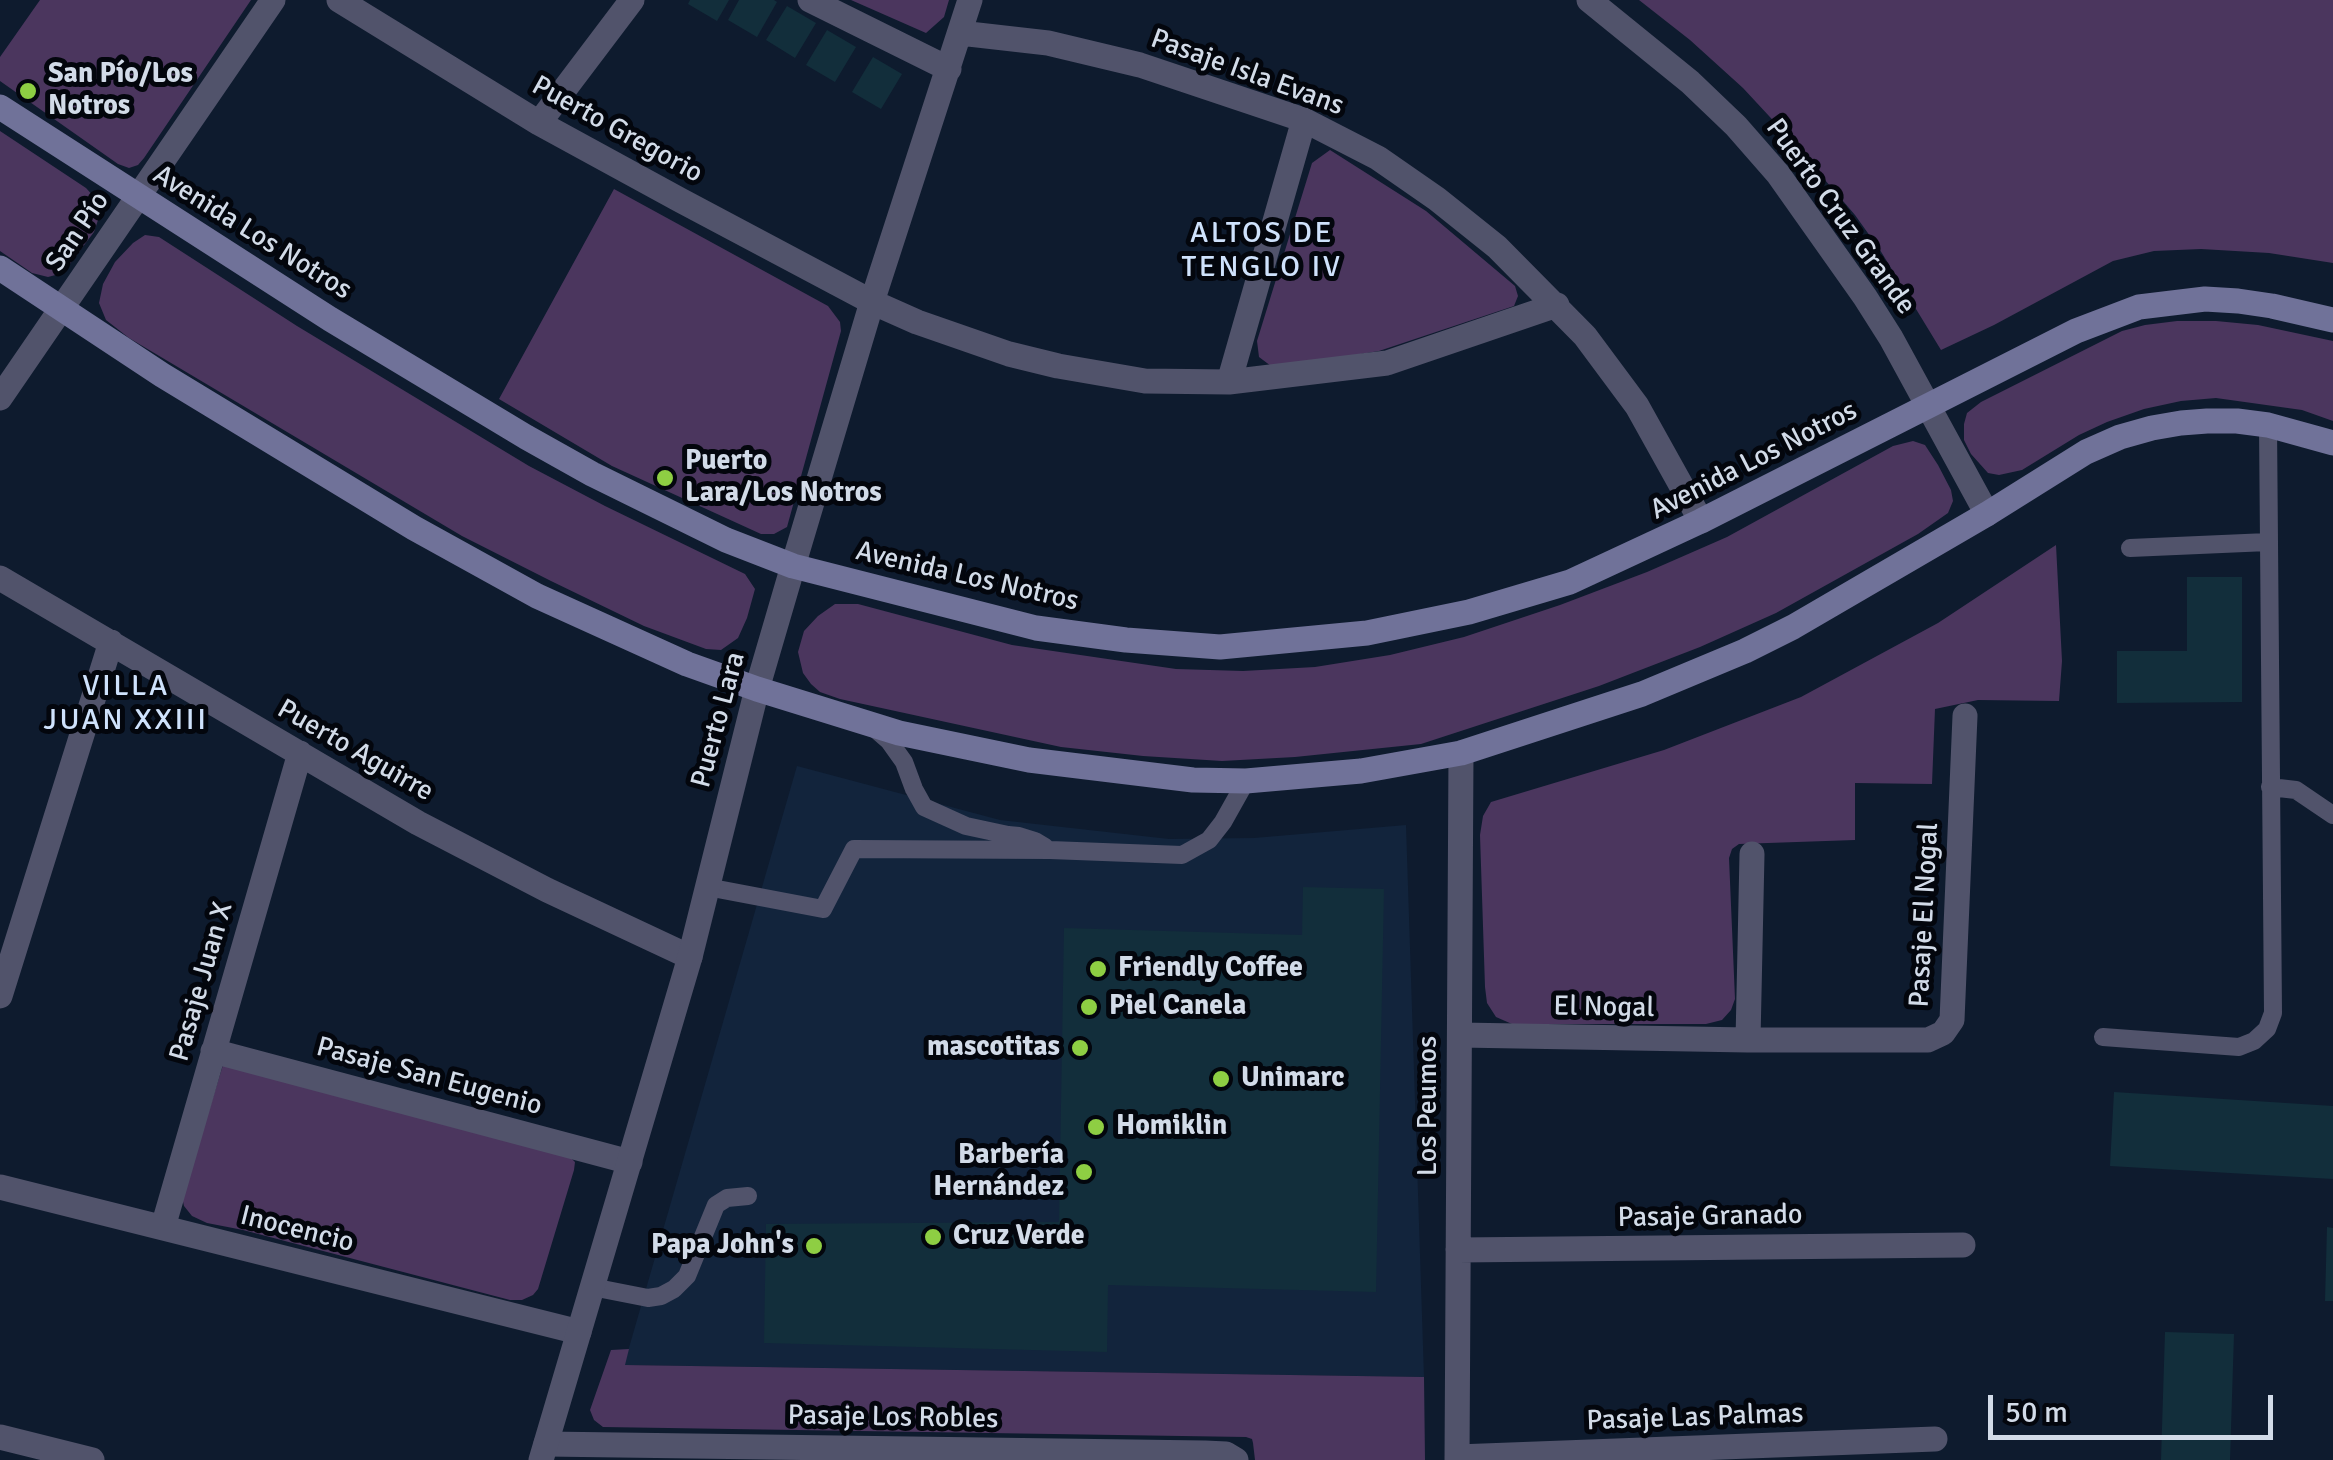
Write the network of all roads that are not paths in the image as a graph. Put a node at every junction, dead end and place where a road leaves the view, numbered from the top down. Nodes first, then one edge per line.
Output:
1 (273, 0) edge
2 (339, 0) edge
3 (632, 0) edge
4 (810, 0) edge
5 (970, 0) edge
6 (1589, 0) edge
7 (960, 33) junction
8 (948, 70) junction
9 (0, 107) edge
10 (1304, 120) junction
11 (539, 124) junction
12 (138, 198) junction
13 (0, 268) edge
14 (872, 302) junction
15 (1557, 305) junction
16 (62, 310) junction
17 (2333, 320) edge
18 (1228, 382) junction
19 (0, 398) edge
20 (1930, 406) junction
21 (2268, 426) junction
22 (2333, 444) edge
23 (1987, 514) junction
24 (1701, 521) junction
25 (2268, 542) junction
26 (2130, 548) dead end
27 (793, 566) junction
28 (0, 578) edge
29 (111, 642) junction
30 (757, 689) junction
31 (1965, 716) dead end
32 (870, 724) junction
33 (300, 753) junction
34 (1460, 753) junction
35 (1246, 781) junction
36 (2270, 787) junction
37 (2333, 815) edge
38 (1050, 850) junction
39 (1752, 854) dead end
40 (707, 886) junction
41 (690, 957) junction
42 (0, 996) edge
43 (1460, 1035) junction
44 (2103, 1037) dead end
45 (1748, 1040) junction
46 (212, 1051) junction
47 (630, 1162) junction
48 (0, 1187) edge
49 (748, 1196) dead end
50 (162, 1227) junction
51 (1963, 1245) dead end
52 (1458, 1250) junction
53 (592, 1286) junction
54 (579, 1332) junction
55 (0, 1437) edge
56 (1934, 1439) dead end
57 (544, 1452) edge
58 (792, 1453) edge
59 (1457, 1459) edge
60 (92, 1460) edge
61 (1236, 1460) edge

1 - 12 street, San Pío
2 - 11 street, Puerto Gregorio
3 - 11 street
4 - 8 street
5 - 7 street, Puerto Lara
6 - 20 street, Puerto Cruz Grande
7 - 8 street, Puerto Lara
7 - 10 street, Pasaje Isla Evans
8 - 14 street, Puerto Lara
9 - 12 main road, Avenida Los Notros
10 - 15 street, Pasaje Isla Evans
10 - 18 street
11 - 14 street, Puerto Gregorio
12 - 16 street, San Pío
12 - 27 main road, Avenida Los Notros
13 - 16 main road
14 - 18 street, Puerto Gregorio
14 - 27 street, Puerto Lara
15 - 18 street, Puerto Gregorio
15 - 24 street, Pasaje Isla Evans
16 - 19 street, San Pío
16 - 30 main road
17 - 20 main road, Avenida Los Notros
20 - 23 street, Puerto Cruz Grande
20 - 24 main road, Avenida Los Notros
21 - 22 main road
21 - 23 main road
21 - 25 lane
23 - 34 main road
24 - 27 main road, Avenida Los Notros
25 - 26 lane
25 - 36 lane
27 - 30 street, Puerto Lara
28 - 29 street, Puerto Aguirre
29 - 33 street, Puerto Aguirre
29 - 42 street
30 - 32 main road
30 - 40 street, Puerto Lara
31 - 45 street, Pasaje El Nogal
32 - 35 main road
32 - 38 lane
33 - 41 street, Puerto Aguirre
33 - 46 street, Pasaje Juan X
34 - 35 main road
34 - 43 street, Los Peumos
35 - 38 lane
36 - 37 lane
36 - 44 lane
38 - 40 lane
39 - 45 street
40 - 41 street, Puerto Lara
41 - 47 street, Puerto Lara
43 - 45 street, El Nogal
43 - 52 street, Los Peumos
46 - 47 street, Pasaje San Eugenio
46 - 50 street, Pasaje Juan X
47 - 53 street, Puerto Lara
48 - 50 street, Inocencio
49 - 53 lane
50 - 54 street, Inocencio
51 - 52 street, Pasaje Granado
52 - 59 street, Los Peumos
53 - 54 street, Puerto Lara
54 - 57 street, Puerto Lara
55 - 60 street
56 - 59 street, Pasaje Las Palmas
57 - 58 street, Pasaje Los Robles
58 - 61 street, Pasaje Los Robles

